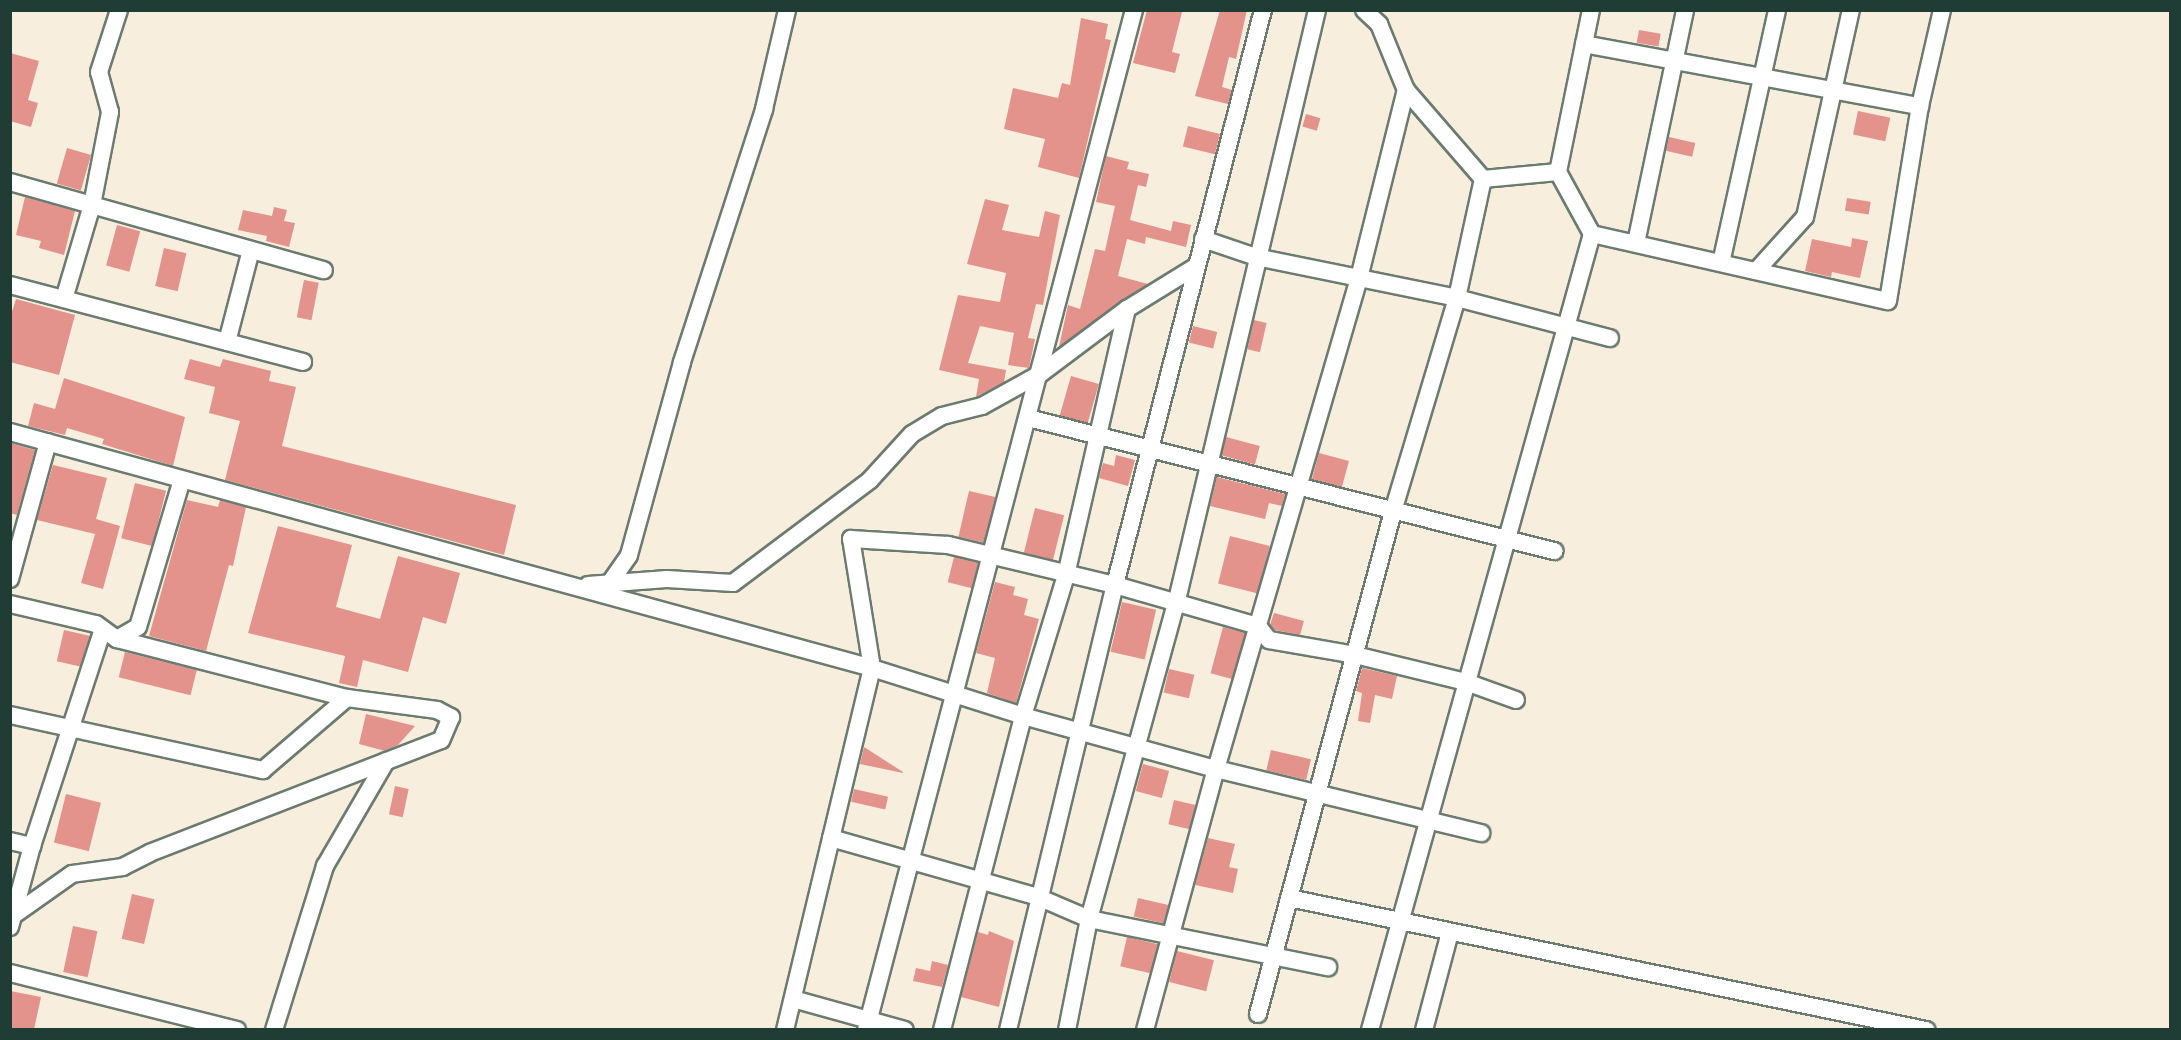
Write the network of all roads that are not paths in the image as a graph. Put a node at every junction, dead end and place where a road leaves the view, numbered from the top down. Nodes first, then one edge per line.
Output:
1 (119, 10) edge
2 (787, 10) edge
3 (1134, 10) edge
4 (1263, 10) edge
5 (1317, 10) edge
6 (1364, 10) edge
7 (1592, 10) edge
8 (1685, 10) edge
9 (1777, 10) edge
10 (1851, 10) edge
11 (1942, 10) edge
12 (1584, 44) junction
13 (1674, 60) junction
14 (1762, 76) junction
15 (1406, 90) junction
16 (1832, 90) junction
17 (1920, 106) junction
18 (1558, 172) junction
19 (1483, 179) junction
20 (10, 182) edge
21 (92, 205) junction
22 (1592, 234) junction
23 (1203, 239) junction
24 (1636, 243) junction
25 (251, 250) junction
26 (1256, 258) junction
27 (1721, 263) junction
28 (1196, 267) junction
29 (324, 270) dead end
30 (1756, 271) junction
31 (1359, 278) junction
32 (10, 285) edge
33 (1457, 298) junction
34 (64, 299) junction
35 (1127, 309) junction
36 (1566, 326) junction
37 (1610, 338) dead end
38 (227, 342) junction
39 (303, 362) dead end
40 (1040, 374) junction
41 (1028, 418) junction
42 (10, 432) edge
43 (1100, 434) junction
44 (48, 442) junction
45 (1150, 448) junction
46 (1208, 464) junction
47 (182, 479) junction
48 (1299, 486) junction
49 (1394, 508) junction
50 (1507, 538) junction
51 (1554, 551) dead end
52 (988, 556) junction
53 (1066, 575) junction
54 (10, 579) edge
55 (609, 584) junction
56 (1115, 585) junction
57 (575, 586) junction
58 (1177, 600) junction
59 (10, 604) edge
60 (1258, 626) junction
61 (103, 629) junction
62 (117, 639) junction
63 (1355, 655) junction
64 (872, 668) junction
65 (1466, 682) junction
66 (952, 692) junction
67 (347, 698) junction
68 (1516, 700) dead end
69 (10, 715) edge
70 (1023, 716) junction
71 (73, 727) junction
72 (1080, 731) junction
73 (1137, 747) junction
74 (386, 761) junction
75 (1216, 769) junction
76 (1319, 795) junction
77 (1429, 819) junction
78 (1481, 832) dead end
79 (831, 838) junction
80 (10, 841) edge
81 (32, 846) junction
82 (910, 858) junction
83 (979, 880) junction
84 (1038, 897) junction
85 (1289, 898) junction
86 (1089, 919) junction
87 (12, 921) edge
88 (1400, 922) junction
89 (1450, 932) junction
90 (1170, 936) junction
91 (1271, 958) junction
92 (1328, 967) dead end
93 (10, 973) edge
94 (793, 999) junction
95 (1258, 1014) dead end
96 (867, 1025) edge
97 (237, 1029) edge
98 (274, 1029) edge
99 (785, 1029) edge
100 (905, 1029) edge
101 (942, 1029) edge
102 (1008, 1029) edge
103 (1066, 1029) edge
104 (1145, 1029) edge
105 (1370, 1029) edge
106 (1424, 1029) edge
107 (1926, 1029) edge

1 - 21 street
2 - 55 street
3 - 40 street
4 - 23 street
5 - 26 street
6 - 15 street
7 - 12 street
8 - 13 street
9 - 14 street
10 - 16 street
11 - 17 street
12 - 13 street
12 - 18 street
13 - 14 street
13 - 24 street
14 - 16 street
14 - 27 street
15 - 19 street
15 - 31 street
16 - 17 street
16 - 30 street
17 - 30 street
18 - 19 street
18 - 22 street
19 - 33 street
20 - 21 street
21 - 25 street
21 - 34 street
22 - 24 street
22 - 36 street
23 - 26 street
23 - 28 street
24 - 27 street
25 - 29 street
25 - 38 street
26 - 31 street
26 - 46 street
27 - 30 street
28 - 35 street
28 - 45 street
31 - 33 street
31 - 48 street
32 - 34 street
33 - 36 street
33 - 49 street
34 - 38 street
35 - 40 street
35 - 43 street
36 - 37 street
36 - 50 street
38 - 39 street
40 - 41 street
40 - 55 street
41 - 43 street
41 - 52 street
42 - 44 street
43 - 45 street
43 - 53 street
44 - 47 street
44 - 54 street
45 - 46 street
45 - 56 street
46 - 48 street
46 - 58 street
47 - 57 street
47 - 62 street
48 - 49 street
48 - 60 street
49 - 50 street
49 - 63 street
50 - 51 street
50 - 65 street
52 - 53 street
52 - 64 street
52 - 66 street
53 - 56 street
53 - 70 street
55 - 57 street
56 - 58 street
56 - 72 street
57 - 64 street
58 - 60 street
58 - 73 street
59 - 61 street
60 - 63 street
60 - 75 street
61 - 62 street
61 - 71 street
62 - 67 street
63 - 65 street
63 - 76 street
64 - 66 street
64 - 79 street
65 - 68 street
65 - 77 street
66 - 70 street
66 - 82 street
67 - 71 street
67 - 74 street
69 - 71 street
70 - 72 street
70 - 83 street
71 - 81 street
72 - 73 street
72 - 84 street
73 - 75 street
73 - 86 street
74 - 87 street
74 - 98 street
75 - 76 street
75 - 90 street
76 - 77 street
76 - 85 street
77 - 78 street
77 - 88 street
79 - 82 street
79 - 94 street
80 - 81 street
81 - 87 street
82 - 83 street
82 - 96 street
83 - 84 street
83 - 101 street
84 - 86 street
84 - 102 street
85 - 88 street
85 - 91 street
86 - 90 street
86 - 103 street
88 - 89 street
88 - 105 street
89 - 106 street
89 - 107 street
90 - 91 street
90 - 104 street
91 - 92 street
91 - 95 street
93 - 97 street
94 - 96 street
94 - 99 street
96 - 100 street

